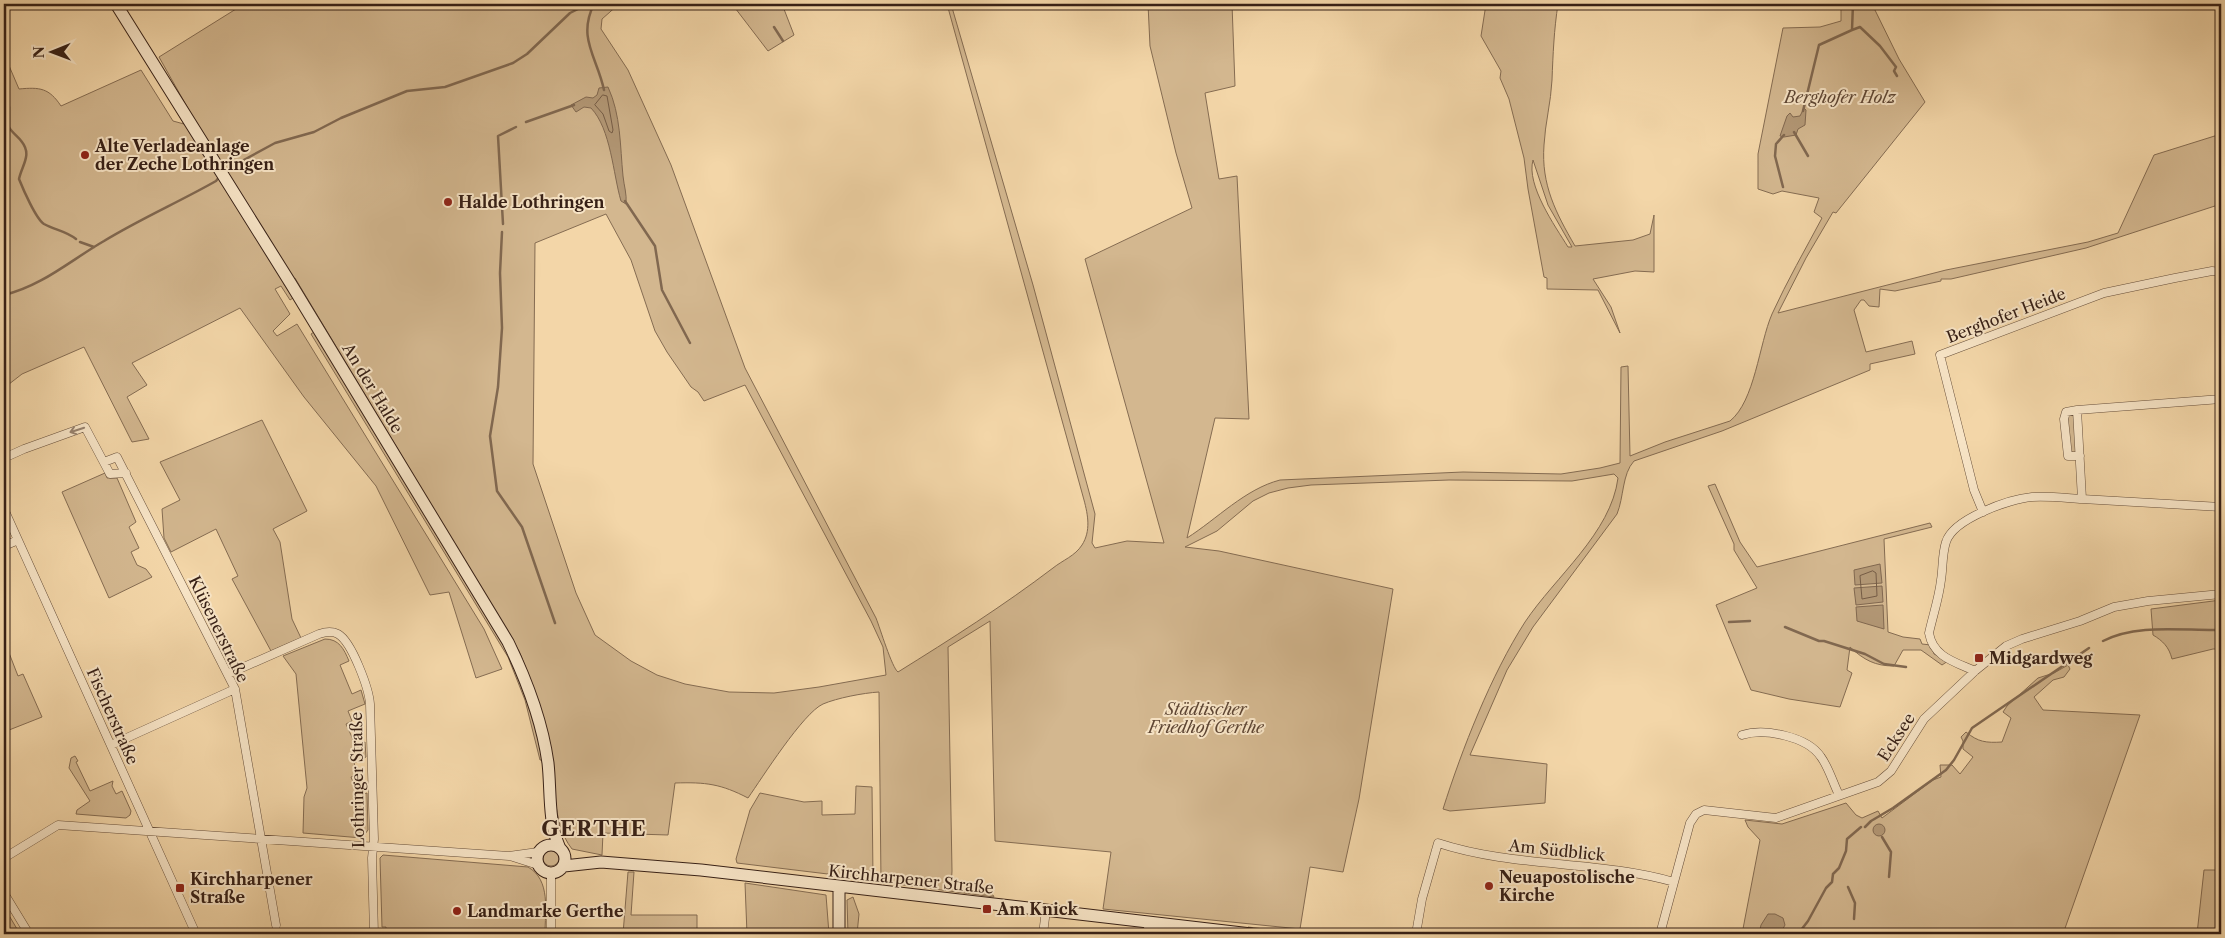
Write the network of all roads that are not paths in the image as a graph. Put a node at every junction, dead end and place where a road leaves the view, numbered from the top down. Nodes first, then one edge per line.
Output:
1 (116, 4) edge
2 (2221, 272) edge
3 (2221, 399) edge
4 (2077, 410) junction
5 (2080, 456) junction
6 (4, 458) edge
7 (104, 462) junction
8 (126, 473) junction
9 (2082, 499) junction
10 (2221, 506) edge
11 (4, 509) edge
12 (1983, 512) junction
13 (18, 540) junction
14 (4, 546) edge
15 (2221, 594) edge
16 (1975, 670) junction
17 (228, 674) junction
18 (235, 689) junction
19 (1742, 735) dead end
20 (111, 745) junction
21 (1839, 796) junction
22 (551, 809) junction
23 (148, 830) junction
24 (261, 839) junction
25 (374, 847) junction
26 (540, 849) junction
27 (561, 849) junction
28 (509, 856) junction
29 (4, 858) edge
30 (597, 862) junction
31 (538, 865) junction
32 (564, 866) junction
33 (551, 873) junction
34 (1674, 882) junction
35 (840, 887) junction
36 (4, 894) edge
37 (1046, 910) junction
38 (276, 925) dead end
39 (1148, 928) edge
40 (29, 934) edge
41 (196, 934) edge
42 (374, 934) edge
43 (551, 934) edge
44 (839, 934) edge
45 (1043, 934) edge
46 (1251, 934) edge
47 (1416, 934) edge
48 (1660, 934) edge

1 - 22 street, An der Halde
2 - 12 street, Berghofer Heide
3 - 4 street
4 - 5 street
4 - 5 street
5 - 9 street
7 -> 6 street
7 - 8 street
7 - 8 street, Klüsenerstraße
8 - 17 street, Klüsenerstraße
9 - 10 street
9 - 12 street
11 - 13 street, Fischerstraße
12 - 16 street
13 - 14 street
13 - 20 street, Fischerstraße
15 - 16 street, Ecksee
16 - 21 street, Ecksee
17 - 18 street, Klüsenerstraße
17 - 25 street, Lothringer Straße
18 - 20 street
18 - 24 street, Klüsenerstraße
19 - 21 street
20 - 23 street, Fischerstraße
21 - 34 street, Ecksee
22 - 26 street, An der Halde
22 - 27 street, An der Halde
23 - 24 street
23 - 29 street
23 - 41 street, Fischerstraße
24 - 25 street
24 - 38 street, Klüsenerstraße
25 - 28 street
25 - 42 street, Lothringer Straße
26 - 27 street
26 - 28 street
26 - 31 street
27 - 30 street, Kirchharpener Straße
27 - 32 street
28 - 31 street
30 - 32 street, Kirchharpener Straße
30 - 35 street, Kirchharpener Straße
31 - 33 street
32 - 33 street
33 - 43 street
34 - 47 street, Am Südblick
34 - 48 street, Ecksee
35 - 37 street, Kirchharpener Straße
35 - 44 street
36 - 40 street
37 - 39 street, Kirchharpener Straße
37 - 45 street
39 - 46 street, Kirchharpener Straße

